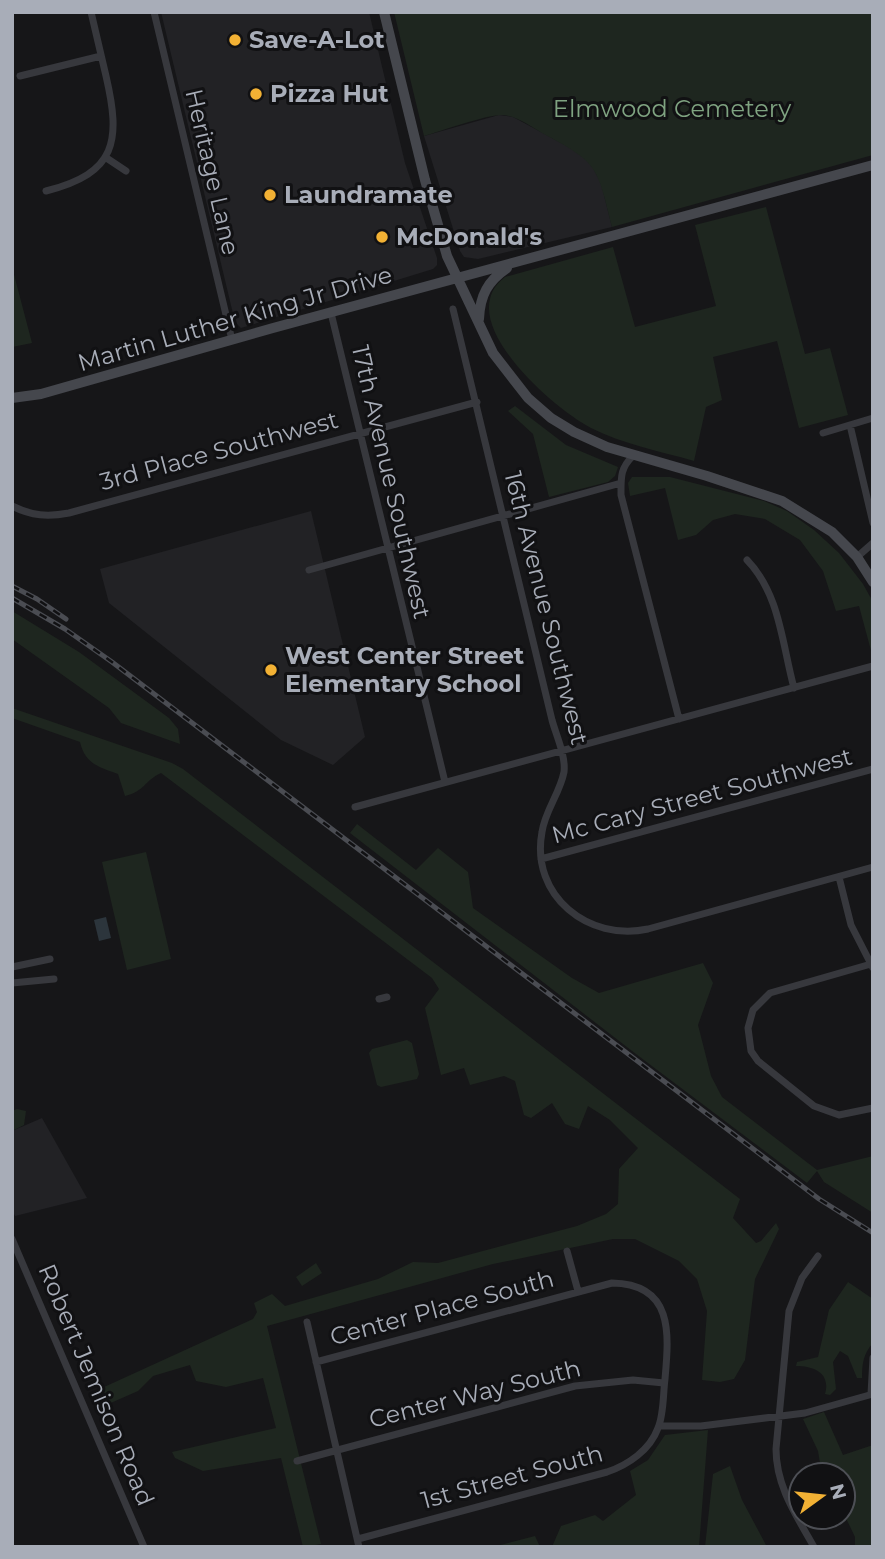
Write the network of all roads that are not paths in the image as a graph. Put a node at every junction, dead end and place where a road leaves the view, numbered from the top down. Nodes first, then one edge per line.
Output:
1 (91, 12) edge
2 (154, 12) edge
3 (384, 12) edge
4 (101, 56) junction
5 (20, 76) dead end
6 (105, 157) junction
7 (873, 165) edge
8 (126, 171) dead end
9 (46, 191) dead end
10 (514, 263) junction
11 (459, 278) junction
12 (453, 309) dead end
13 (331, 313) junction
14 (479, 323) junction
15 (232, 340) junction
16 (12, 398) edge
17 (477, 402) junction
18 (873, 418) edge
19 (850, 425) junction
20 (360, 432) junction
21 (823, 433) dead end
22 (633, 456) junction
23 (621, 483) junction
24 (12, 506) edge
25 (503, 516) junction
26 (873, 523) edge
27 (873, 543) edge
28 (387, 547) junction
29 (857, 557) junction
30 (747, 560) dead end
31 (309, 570) dead end
32 (873, 582) edge
33 (873, 666) edge
34 (794, 688) junction
35 (679, 719) junction
36 (561, 751) junction
37 (873, 769) edge
38 (445, 782) junction
39 (355, 807) dead end
40 (541, 859) junction
41 (873, 867) edge
42 (839, 877) junction
43 (50, 959) dead end
44 (872, 966) edge
45 (12, 967) edge
46 (54, 979) dead end
47 (12, 983) edge
48 (873, 1108) edge
49 (12, 1239) edge
50 (567, 1251) dead end
51 (818, 1256) dead end
52 (578, 1291) junction
53 (307, 1322) dead end
54 (873, 1358) edge
55 (316, 1362) junction
56 (664, 1383) junction
57 (872, 1394) edge
58 (778, 1417) junction
59 (659, 1426) junction
60 (337, 1450) junction
61 (298, 1461) dead end
62 (359, 1543) edge
63 (144, 1547) edge
64 (814, 1547) edge

1 - 4 street
2 - 15 street, Heritage Lane
3 - 11 main road
4 - 5 street
4 - 6 street
6 - 8 street
6 - 9 street
7 - 10 main road, Martin Luther King Jr Drive
10 - 11 main road, Martin Luther King Jr Drive
10 - 14 main road
11 - 13 main road, Martin Luther King Jr Drive
11 - 14 main road
12 - 17 street, 16th Avenue Southwest
13 - 15 main road, Martin Luther King Jr Drive
13 - 20 street, 17th Avenue Southwest
14 - 22 main road
15 - 16 main road, Martin Luther King Jr Drive
17 - 20 street, 3rd Place Southwest
17 - 25 street, 16th Avenue Southwest
18 - 19 street
19 - 21 street
19 - 26 street
20 - 24 street, 3rd Place Southwest
20 - 28 street, 17th Avenue Southwest
22 - 23 street
22 - 29 main road
23 - 25 street
23 - 35 street
25 - 28 street
25 - 36 street, 16th Avenue Southwest
27 - 29 street
28 - 31 street
28 - 38 street, 17th Avenue Southwest
29 - 32 main road
30 - 34 street
33 - 34 street
34 - 35 street
35 - 36 street
36 - 38 street
36 - 40 street, 16th Avenue Southwest
37 - 40 street, Mc Cary Street Southwest
38 - 39 street
40 - 42 street, 16th Avenue Southwest
41 - 42 street, 16th Avenue Southwest
42 - 44 street
43 - 45 street
44 - 48 street
46 - 47 street
49 - 63 street, Robert Jemison Road
50 - 52 street
51 - 58 street
52 - 55 street, Center Place South
52 - 56 street, Center Place South
53 - 55 street
54 - 57 street
55 - 60 street
56 - 59 street, Center Place South
56 - 60 street, Center Way South
57 - 58 street
58 - 59 street
58 - 64 street
59 - 62 street, 1st Street South
60 - 61 street, Center Way South
60 - 62 street

